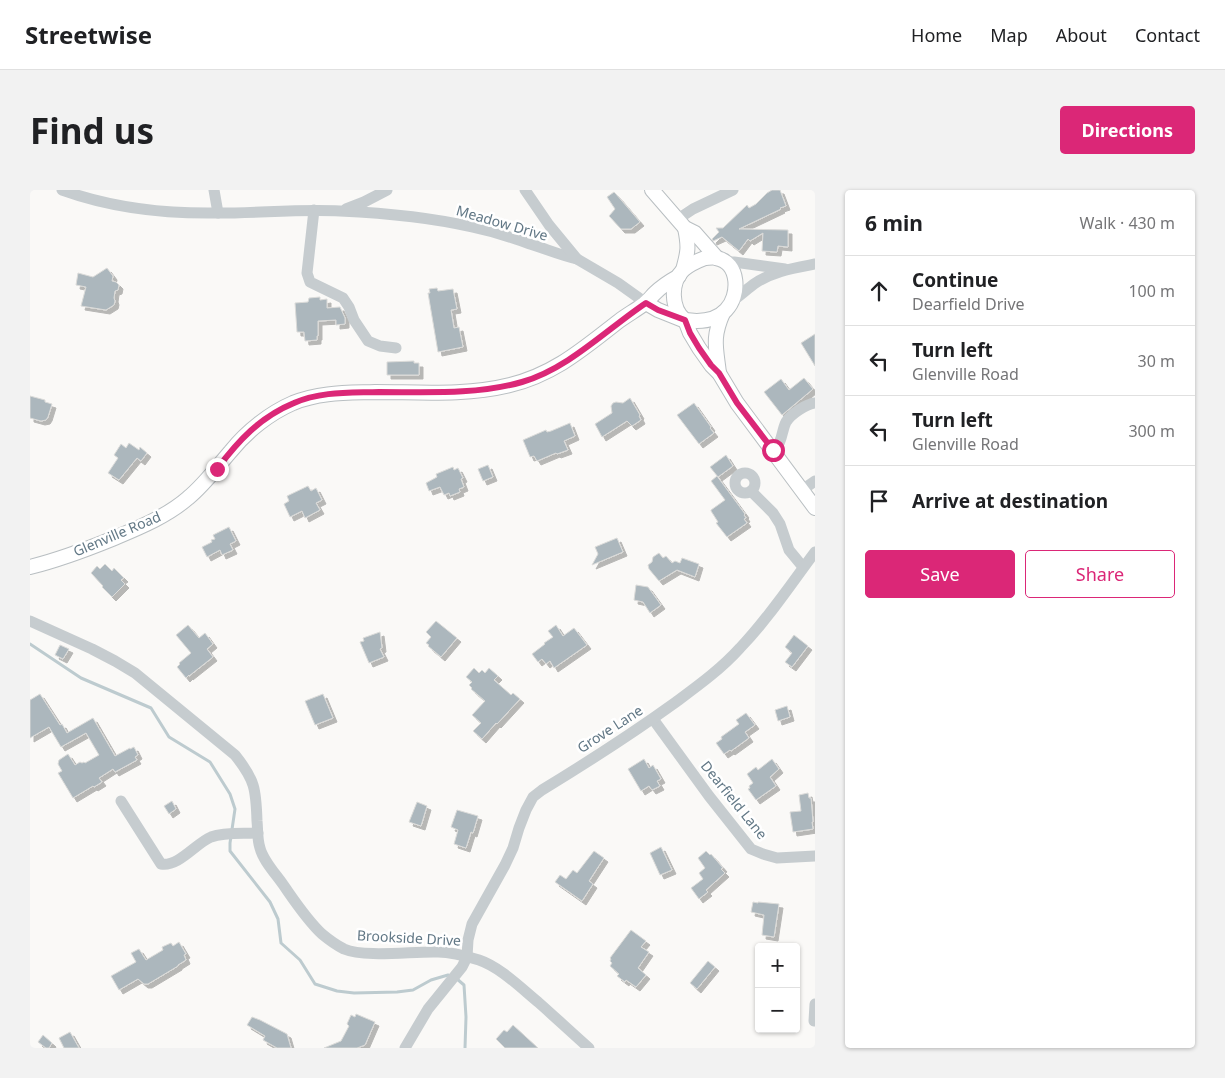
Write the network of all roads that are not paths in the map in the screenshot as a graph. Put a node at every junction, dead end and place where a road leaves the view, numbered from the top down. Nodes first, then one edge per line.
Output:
1 (62, 190) edge
2 (214, 190) edge
3 (387, 190) edge
4 (526, 190) edge
5 (652, 190) edge
6 (733, 190) edge
7 (314, 210) junction
8 (340, 210) junction
9 (218, 214) junction
10 (682, 224) junction
11 (577, 260) junction
12 (721, 260) junction
13 (815, 264) edge
14 (787, 269) junction
15 (681, 273) junction
16 (732, 301) junction
17 (646, 303) junction
18 (722, 313) junction
19 (684, 320) junction
20 (396, 348) dead end
21 (719, 373) junction
22 (815, 403) edge
23 (773, 450) junction
24 (815, 481) edge
25 (802, 490) junction
26 (750, 491) dead end
27 (815, 508) edge
28 (815, 552) edge
29 (30, 567) edge
30 (803, 568) junction
31 (30, 622) edge
32 (653, 718) junction
33 (121, 801) dead end
34 (258, 833) junction
35 (815, 856) edge
36 (464, 962) junction
37 (815, 1004) edge
38 (815, 1020) edge
39 (405, 1048) edge
40 (588, 1048) edge

1 - 9 street, Meadow Drive
2 - 9 street
3 - 8 street
4 - 11 street
5 - 10 main road
6 - 10 street
7 - 8 street, Meadow Drive
7 - 9 street, Meadow Drive
7 - 20 street
8 - 11 street, Meadow Drive
10 - 12 main road
10 - 15 main road
11 - 17 street
12 - 14 street
12 - 15 main road
12 - 16 main road
13 - 14 street
14 - 16 street
15 - 17 main road, Glenville Road
15 - 19 main road
16 - 18 main road
17 - 19 main road
17 - 29 main road, Glenville Road
18 - 19 main road
18 - 21 main road
19 - 21 main road
21 - 23 main road
22 - 23 street
23 - 25 main road
24 - 25 street
25 - 27 main road
26 - 30 street
28 - 30 street, Grove Lane
30 - 32 street, Grove Lane
31 - 34 street, Brookside Drive
32 - 35 street, Dearfield Lane
32 - 36 street, Grove Lane
33 - 34 street
34 - 36 street, Brookside Drive
36 - 39 street
36 - 40 street, Brookside Drive
37 - 38 street

